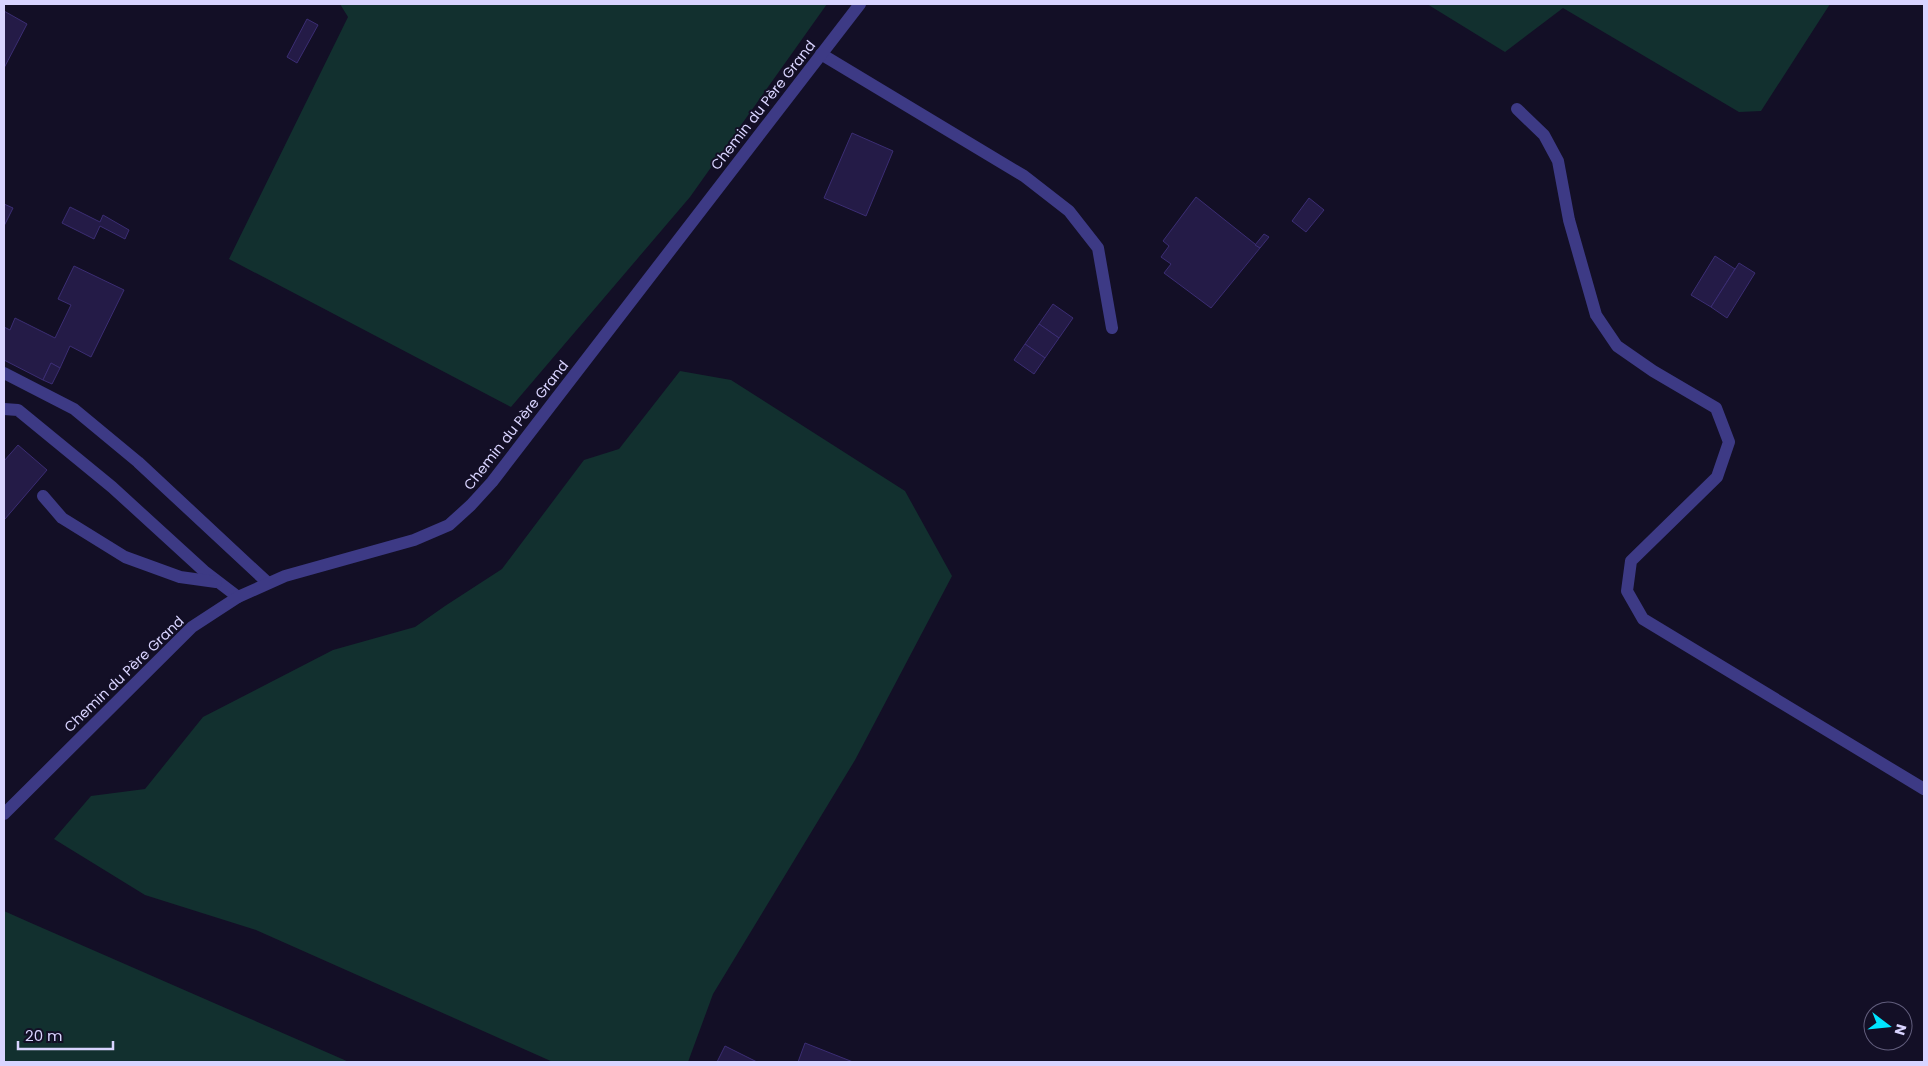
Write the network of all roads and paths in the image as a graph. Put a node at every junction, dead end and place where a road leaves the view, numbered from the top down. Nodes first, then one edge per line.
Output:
1 (860, 4) edge
2 (820, 54) junction
3 (1517, 109) dead end
4 (1112, 328) dead end
5 (4, 373) edge
6 (4, 408) edge
7 (43, 496) dead end
8 (219, 582) junction
9 (268, 583) junction
10 (238, 597) junction
11 (1924, 789) edge
12 (4, 814) edge

1 - 2 street, Chemin du Père Grand
2 - 4 street
2 - 9 street, Chemin du Père Grand
3 - 11 street
5 - 9 street
6 - 8 street
7 - 8 street
8 - 10 street
9 - 10 street, Chemin du Père Grand
10 - 12 street, Chemin du Père Grand

